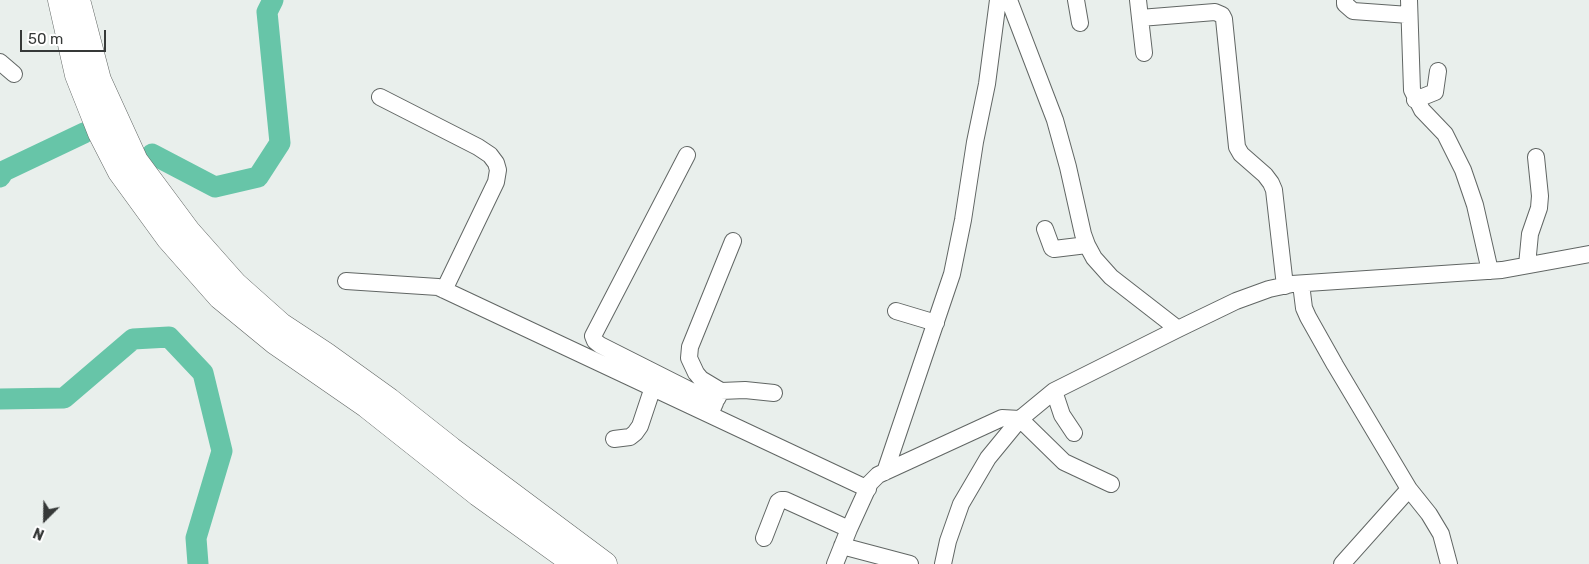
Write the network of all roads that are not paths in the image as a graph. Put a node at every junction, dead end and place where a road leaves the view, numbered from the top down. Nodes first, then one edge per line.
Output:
1 (60, 0) edge
2 (78, 0) edge
3 (998, 0) edge
4 (1010, 0) edge
5 (1076, 0) edge
6 (1138, 0) edge
7 (1345, 0) edge
8 (1409, 8) edge
9 (1140, 18) junction
10 (1080, 23) dead end
11 (1144, 53) dead end
12 (0, 62) edge
13 (1438, 71) dead end
14 (14, 74) dead end
15 (380, 97) dead end
16 (1416, 100) junction
17 (687, 156) dead end
18 (1536, 157) dead end
19 (1045, 229) dead end
20 (733, 241) dead end
21 (1087, 245) junction
22 (1589, 254) edge
23 (1527, 265) junction
24 (1490, 270) junction
25 (346, 281) dead end
26 (1293, 285) junction
27 (444, 290) junction
28 (896, 311) dead end
29 (936, 323) junction
30 (1178, 329) junction
31 (653, 388) junction
32 (1054, 391) junction
33 (774, 393) dead end
34 (715, 403) junction
35 (1020, 419) junction
36 (1074, 433) dead end
37 (614, 439) dead end
38 (885, 472) junction
39 (1111, 484) dead end
40 (868, 489) junction
41 (1409, 489) junction
42 (849, 529) junction
43 (764, 538) dead end
44 (842, 546) junction
45 (575, 564) edge
46 (605, 564) edge
47 (835, 564) edge
48 (910, 564) edge
49 (943, 564) edge
50 (1342, 564) edge
51 (1449, 564) edge

1 - 45 highway
2 - 46 highway
3 - 29 street
4 - 21 street
5 - 10 street
6 - 9 street
7 - 8 street
8 - 16 street
9 - 11 street
9 - 26 street
12 - 14 street
13 - 16 street
15 - 27 street
16 - 24 street
17 - 34 street
18 - 23 street
19 - 21 street
20 - 34 street
21 - 30 street
22 - 23 street
23 - 24 street
24 - 26 street
25 - 27 street
26 - 30 street
26 - 41 street
27 - 31 street
28 - 29 street
29 - 38 street
30 - 32 street
31 - 34 street
31 - 37 street
32 - 35 street
32 - 36 street
33 - 34 street
34 - 40 street
35 - 38 street
35 - 39 street
35 - 49 street
38 - 40 street
40 - 42 street
41 - 50 street
41 - 51 street
42 - 43 street
42 - 44 street
44 - 47 street
44 - 48 street

